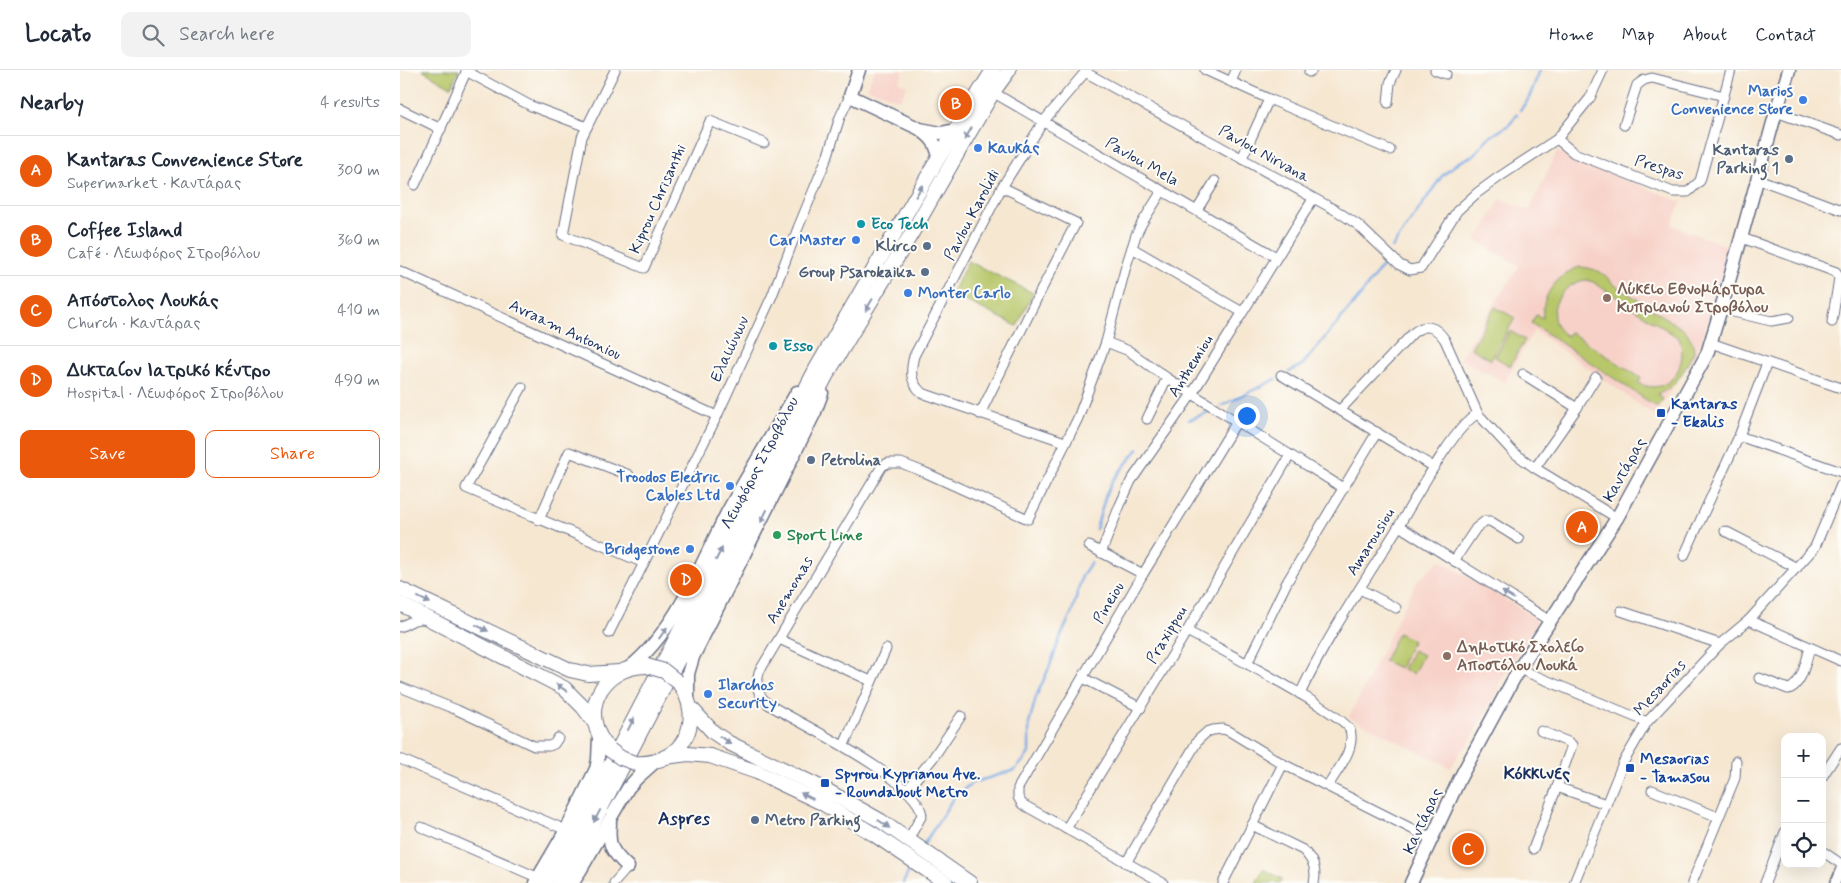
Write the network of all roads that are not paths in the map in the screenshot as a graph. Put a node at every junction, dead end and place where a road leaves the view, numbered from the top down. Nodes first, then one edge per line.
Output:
1 (466, 70) edge
2 (615, 70) edge
3 (859, 70) edge
4 (993, 70) edge
5 (1009, 70) edge
6 (1205, 70) edge
7 (1236, 70) edge
8 (1396, 70) edge
9 (1436, 70) edge
10 (1603, 70) edge
11 (1731, 70) edge
12 (1790, 70) edge
13 (1086, 71) edge
14 (1446, 74) dead end
15 (1231, 82) junction
16 (988, 89) junction
17 (850, 96) junction
18 (1724, 96) junction
19 (1269, 100) junction
20 (1388, 103) dead end
21 (400, 109) edge
22 (1776, 112) junction
23 (1043, 122) junction
24 (1624, 126) dead end
25 (587, 127) junction
26 (441, 129) junction
27 (920, 129) junction
28 (955, 130) junction
29 (1841, 135) edge
30 (1557, 139) junction
31 (764, 143) dead end
32 (1390, 150) dead end
33 (939, 157) junction
34 (1242, 158) junction
35 (1758, 179) junction
36 (1215, 181) dead end
37 (415, 186) dead end
38 (1002, 187) junction
39 (1162, 191) junction
40 (1313, 199) junction
41 (1197, 210) junction
42 (1841, 210) edge
43 (1742, 238) junction
44 (1132, 248) junction
45 (1276, 257) junction
46 (400, 271) edge
47 (1721, 309) junction
48 (1242, 312) junction
49 (1789, 318) dead end
50 (1832, 322) dead end
51 (1106, 342) junction
52 (1711, 343) junction
53 (1768, 363) junction
54 (821, 373) junction
55 (1281, 374) dead end
56 (1523, 374) dead end
57 (1596, 377) dead end
58 (1167, 378) junction
59 (522, 387) dead end
60 (1841, 388) edge
61 (1192, 394) junction
62 (1577, 408) junction
63 (1340, 410) junction
64 (980, 414) junction
65 (1478, 414) junction
66 (717, 416) junction
67 (1147, 418) dead end
68 (1236, 423) junction
69 (1377, 432) junction
70 (1739, 436) junction
71 (1065, 442) junction
72 (1290, 455) junction
73 (1434, 467) junction
74 (1535, 468) junction
75 (1841, 472) edge
76 (629, 475) dead end
77 (1841, 485) edge
78 (1343, 488) junction
79 (1617, 518) junction
80 (539, 520) junction
81 (1399, 526) junction
82 (1725, 531) dead end
83 (1519, 539) dead end
84 (1089, 546) dead end
85 (1101, 553) junction
86 (1684, 556) dead end
87 (1454, 561) junction
88 (644, 563) junction
89 (1797, 568) junction
90 (1143, 574) junction
91 (400, 589) edge
92 (1360, 589) junction
93 (400, 604) edge
94 (1396, 608) dead end
95 (1621, 611) dead end
96 (428, 618) junction
97 (1749, 620) junction
98 (1550, 621) junction
99 (400, 627) edge
100 (1187, 632) junction
101 (609, 633) dead end
102 (779, 639) junction
103 (1720, 644) junction
104 (1810, 648) junction
105 (886, 649) dead end
106 (1841, 661) edge
107 (1247, 664) junction
108 (1519, 669) junction
109 (624, 670) junction
110 (1083, 678) junction
111 (1759, 678) dead end
112 (871, 681) junction
113 (400, 687) edge
114 (1300, 694) junction
115 (689, 702) junction
116 (1141, 708) junction
117 (961, 716) dead end
118 (1647, 722) junction
119 (595, 723) junction
120 (1541, 731) dead end
121 (600, 737) junction
122 (558, 738) dead end
123 (844, 745) junction
124 (1841, 748) edge
125 (400, 759) edge
126 (661, 759) junction
127 (1736, 761) dead end
128 (1838, 761) edge
129 (1283, 764) junction
130 (1826, 773) edge
131 (1328, 786) junction
132 (1558, 787) junction
133 (1652, 790) dead end
134 (906, 791) junction
135 (1606, 804) junction
136 (1718, 817) junction
137 (610, 818) junction
138 (1252, 825) junction
139 (420, 827) dead end
140 (1066, 829) junction
141 (566, 830) junction
142 (908, 840) junction
143 (1432, 840) junction
144 (1781, 842) edge
145 (1532, 849) dead end
146 (1826, 854) edge
147 (1126, 863) junction
148 (1841, 864) edge
149 (628, 867) joint
150 (1841, 869) edge
151 (540, 881) edge
152 (560, 883) edge
153 (573, 883) edge
154 (614, 883) edge
155 (946, 883) edge
156 (970, 883) edge
157 (1163, 883) edge
158 (1222, 883) edge
159 (1314, 883) edge
160 (1411, 883) edge
161 (1574, 883) edge
162 (1692, 883) edge
163 (1765, 883) edge
164 (1835, 883) edge

1 - 25 street
1 - 26 street
2 - 25 street, Kiprou Chrisanthi
3 - 17 main road, Ελαιώνων
4 - 16 main road, Λεωφόρος Στροβόλου
5 - 16 main road, Λεωφόρος Στροβόλου
6 - 15 street
7 - 15 street
8 - 20 street
9 - 14 street
10 - 30 street
11 - 18 street, Prespas
12 - 22 main road, Καντάρας
13 - 23 street, Pavlou Karolidi
13 - 34 street, Pavlou Nirvana
15 - 19 street
16 - 23 street, Pavlou Mela
16 - 28 main road, Λεωφόρος Στροβόλου
16 -> 54 main road, Λεωφόρος Στροβόλου
17 - 27 main road
17 - 66 street, Ελαιώνων
18 - 24 street
18 - 30 street, Prespas
19 - 32 street
19 - 34 street
21 - 26 street
22 - 29 street
22 - 35 main road, Καντάρας
23 - 38 street, Pavlou Karolidi
23 - 39 street, Pavlou Mela
25 - 31 street, Kiprou Chrisanthi
26 - 37 street
27 - 28 main road
27 - 33 main road
28 - 33 main road, Λεωφόρος Στροβόλου
30 - 40 street, Pavlou Nirvana
54 -> 33 main road, Λεωφόρος Στροβόλου
34 - 40 street, Pavlou Nirvana
35 - 42 street
35 - 43 main road, Καντάρας
36 - 41 street
38 - 64 street, Pavlou Karolidi
38 - 64 street
39 - 41 street, Pavlou Mela
39 - 44 street
40 - 45 street, Anthemiou
41 - 45 street, Pavlou Mela
43 - 47 main road, Καντάρας
43 - 50 street
44 - 48 street
44 - 51 street
45 - 48 street, Anthemiou
46 - 66 street, Avraam Antoniou
47 - 49 street
47 - 52 main road, Καντάρας
48 - 61 street, Anthemiou
51 - 58 street
51 - 71 street
52 - 53 street
52 - 79 main road, Καντάρας
53 - 60 street
53 - 70 street
109 -> 54 main road
54 -> 115 main road
151 -> 54 main road, Λεωφόρος Στροβόλου
54 -> 152 main road, Λεωφόρος Στροβόλου
55 - 63 street
56 - 62 street
57 - 62 street
58 - 61 street
58 - 67 street
59 - 80 street
61 - 68 street
61 - 85 street, Anthemiou
62 - 74 street
63 - 65 street
63 - 69 street
64 - 71 street
65 - 73 street, Amarousiou
65 - 74 street
66 - 88 street, Ελαιώνων
68 - 72 street
68 - 90 street, Pineiou
69 - 73 street
69 - 78 street
70 - 75 street
70 - 86 street
71 - 102 street, Anemonas
72 - 78 street
72 - 100 street, Praxippou
73 - 81 street, Amarousiou
74 - 79 street
76 - 80 street
77 - 89 street, Mesaorias
78 - 107 street
79 - 98 main road, Καντάρας
80 - 88 street
81 - 87 street
81 - 92 street, Amarousiou
82 - 89 street
83 - 87 street
84 - 85 street
85 - 90 street
98 -> 87 street
88 - 101 street, Ελαιώνων
89 - 97 street, Mesaorias
90 - 110 street, Pineiou
91 -> 109 main road
92 - 94 street
92 - 114 street, Amarousiou
93 - 96 main road
95 - 103 street
96 - 99 street
119 -> 96 main road
97 - 103 street, Mesaorias
97 - 104 street
98 - 108 main road, Καντάρας
100 - 107 street
100 - 116 street, Praxippou
102 - 112 street
102 - 123 street, Anemonas
103 - 118 street, Mesaorias
104 - 106 street
104 - 111 street
105 - 112 street
107 - 114 street
108 - 118 street
108 - 143 main road, Καντάρας
109 - 115 main road, bridge
109 - 119 main road
110 - 116 street
110 - 140 street, Pineiou
112 - 123 street
113 - 122 street
114 - 131 street
115 - 126 main road
115 -> 142 main road
116 - 140 street, Praxippou
117 - 134 street
118 - 135 street, Mesaorias
119 - 121 main road
120 - 132 street
121 - 126 main road, bridge
121 - 141 main road
123 - 134 street
124 - 128 street
125 - 141 street
126 - 137 main road
155 -> 126 main road
127 - 136 street
128 - 130 street
129 - 131 street
129 - 138 street
129 - 147 street
131 - 143 street
132 - 135 street
132 - 145 street
133 - 136 street
134 - 142 street
135 - 161 street, Mesaorias
136 - 162 street
137 - 149 main road
137 - 153 main road
138 - 158 street
138 - 159 street
139 - 151 street
140 - 147 street
141 - 151 main road
142 - 156 main road
143 - 160 main road, Καντάρας
144 - 163 street
146 - 148 street
147 - 157 street
149 - 154 street
150 - 164 street

